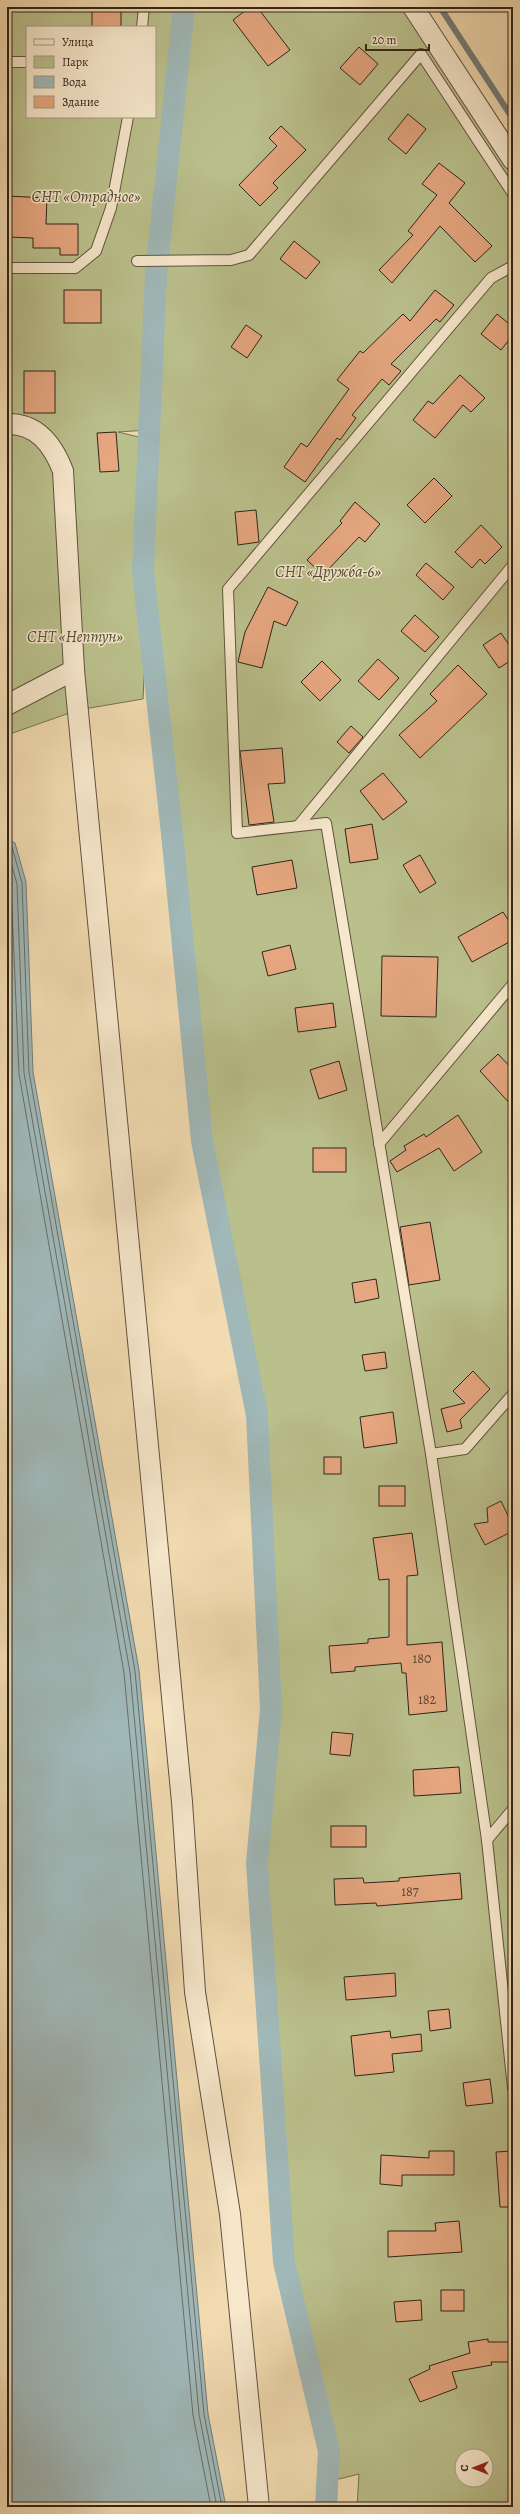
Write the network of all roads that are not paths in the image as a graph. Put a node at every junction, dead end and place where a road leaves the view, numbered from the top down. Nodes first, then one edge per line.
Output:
1 (144, 7) edge
2 (413, 7) edge
3 (142, 26) edge
4 (7, 62) edge
5 (26, 62) edge
6 (128, 118) edge
7 (513, 160) edge
8 (513, 194) edge
9 (137, 261) dead end
10 (513, 266) edge
11 (7, 268) edge
12 (7, 424) edge
13 (513, 565) edge
14 (74, 670) junction
15 (7, 705) edge
16 (298, 826) junction
17 (513, 984) edge
18 (379, 1144) junction
19 (513, 1394) edge
20 (430, 1454) junction
21 (513, 1809) edge
22 (487, 1840) junction
23 (513, 2088) edge
24 (259, 2507) edge

1 - 3 lane
2 - 7 street
4 - 5 lane
6 - 11 lane
8 - 9 lane
10 - 16 lane
12 - 14 street
13 - 16 lane
14 - 15 street
14 - 24 street
16 - 18 lane
17 - 18 lane
18 - 20 lane
19 - 20 lane
20 - 22 lane
21 - 22 lane
22 - 23 lane

